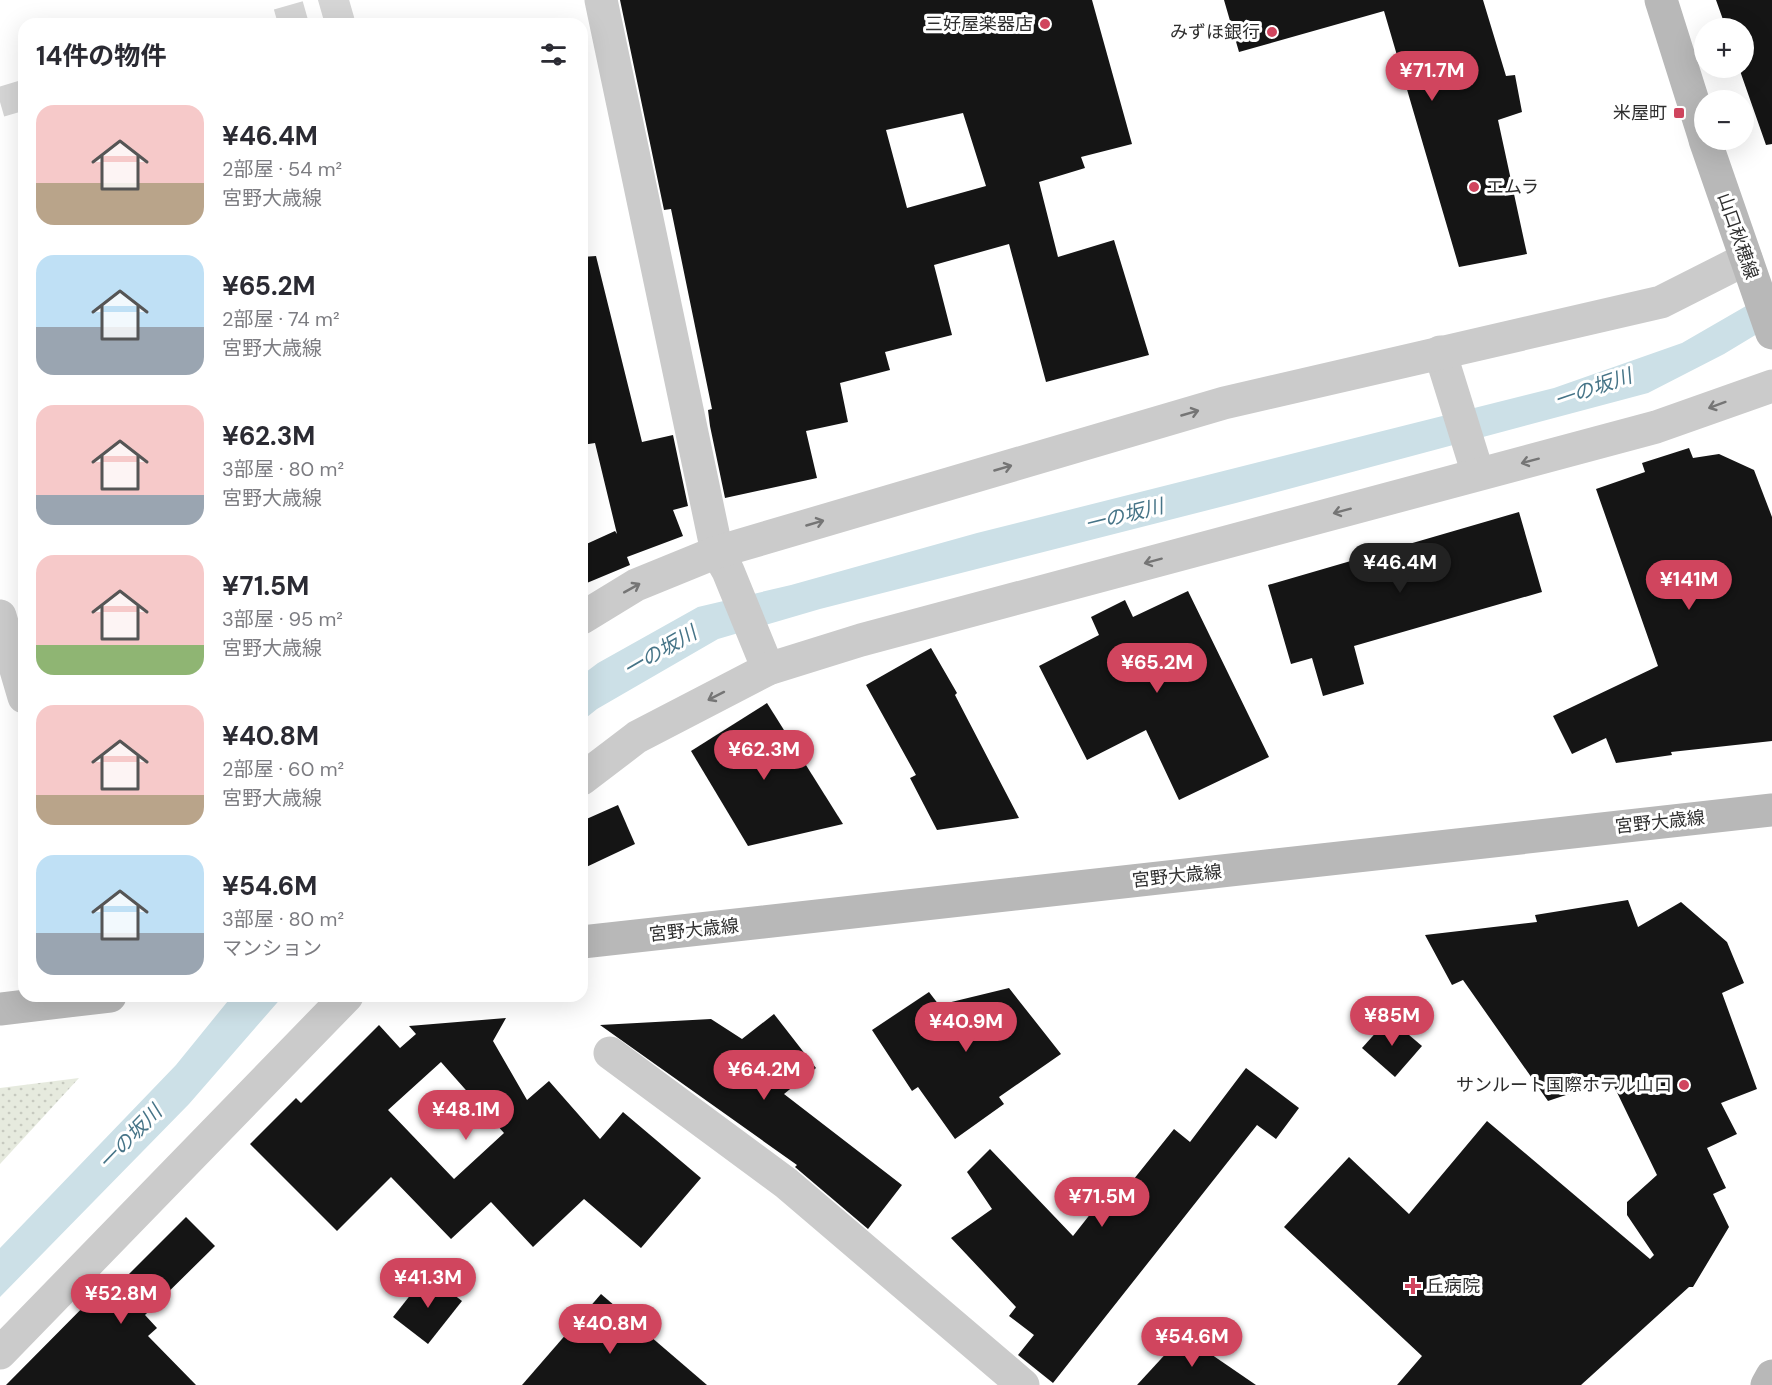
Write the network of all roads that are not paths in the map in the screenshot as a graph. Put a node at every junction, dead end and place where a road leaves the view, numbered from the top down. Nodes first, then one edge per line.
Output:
1 (601, 0) edge
2 (1661, 0) edge
3 (1694, 104) edge
4 (1709, 150) edge
5 (1746, 259) junction
6 (1772, 333) edge
7 (1440, 352) junction
8 (1772, 386) edge
9 (1474, 464) junction
10 (722, 561) junction
11 (588, 614) edge
12 (0, 616) edge
13 (768, 669) junction
14 (18, 677) edge
15 (588, 774) edge
16 (1772, 810) edge
17 (588, 941) edge
18 (59, 1002) edge
19 (341, 1002) edge
20 (0, 1009) edge
21 (610, 1053) dead end
22 (0, 1353) edge
23 (1772, 1376) edge
24 (1023, 1385) edge
25 (1767, 1385) edge

1 - 10 street
2 - 3 main road, 山口秋穂線
4 - 5 main road, 山口秋穂線
5 - 6 main road, 山口秋穂線
5 - 7 street
7 - 9 street
10 -> 7 street
8 -> 9 street
9 -> 13 street
11 -> 10 street
10 - 13 street
12 - 14 street
13 -> 15 street
16 - 17 main road, 宮野大歳線
18 - 20 main road
19 - 22 street
21 - 24 street
23 - 25 main road

